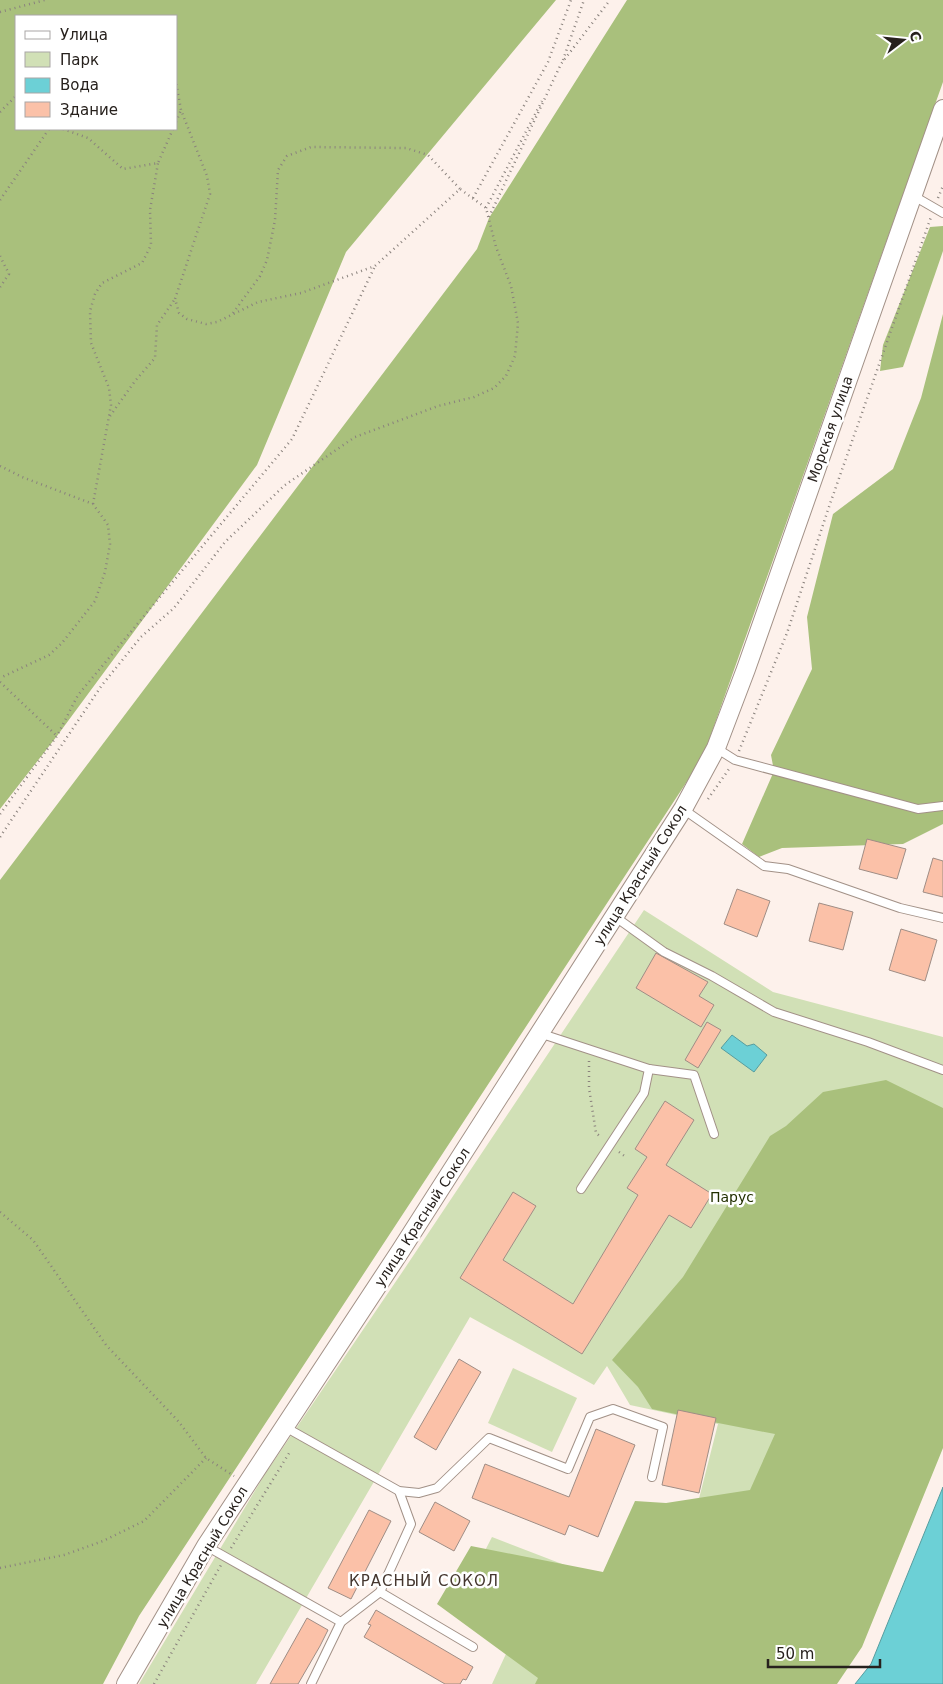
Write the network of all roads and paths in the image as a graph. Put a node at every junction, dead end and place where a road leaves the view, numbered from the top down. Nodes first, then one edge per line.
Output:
1 (45, 0) edge
2 (571, 0) edge
3 (584, 0) edge
4 (610, 0) edge
5 (0, 12) edge
6 (561, 64) junction
7 (178, 93) edge
8 (15, 97) edge
9 (943, 109) edge
10 (181, 110) junction
11 (0, 112) edge
12 (178, 117) edge
13 (48, 130) edge
14 (66, 130) edge
15 (173, 130) edge
16 (158, 163) junction
17 (460, 189) junction
18 (912, 195) junction
19 (473, 198) junction
20 (0, 200) edge
21 (486, 208) junction
22 (943, 213) edge
23 (489, 218) junction
24 (0, 256) edge
25 (375, 266) junction
26 (0, 287) edge
27 (175, 299) junction
28 (232, 314) junction
29 (109, 418) junction
30 (0, 466) edge
31 (92, 504) junction
32 (0, 678) edge
33 (0, 682) edge
34 (57, 736) junction
35 (716, 748) junction
36 (943, 806) edge
37 (683, 809) junction
38 (0, 814) edge
39 (0, 837) edge
40 (614, 916) junction
41 (943, 918) edge
42 (539, 1033) junction
43 (588, 1049) junction
44 (649, 1069) junction
45 (943, 1070) edge
46 (714, 1134) dead end
47 (610, 1146) junction
48 (626, 1157) dead end
49 (581, 1189) dead end
50 (0, 1212) edge
51 (284, 1426) junction
52 (206, 1458) junction
53 (652, 1477) dead end
54 (247, 1483) junction
55 (399, 1491) junction
56 (206, 1546) junction
57 (0, 1568) edge
58 (380, 1592) junction
59 (341, 1622) junction
60 (473, 1647) dead end
61 (126, 1684) edge
62 (311, 1684) edge

1 - 5 path
2 - 19 path
3 - 6 path
4 - 6 path
6 - 21 path
6 - 23 path
7 - 10 path
8 - 11 path
9 - 18 street, Морская улица
10 - 12 path
10 - 27 path
13 - 20 path
14 - 16 path
15 - 16 path
16 - 29 path
17 - 19 path
17 - 25 path
17 - 28 path
18 - 22 lane
18 - 35 street, Морская улица
19 - 21 path
21 - 23 path
23 - 39 path
24 - 26 path
25 - 28 path
25 - 34 path
27 - 28 path
27 - 29 path
29 - 31 path
30 - 31 path
31 - 32 path
33 - 34 path
34 - 38 path
35 - 36 lane
35 - 37 street, улица Красный Сокол
37 - 40 street, улица Красный Сокол
37 - 41 lane
40 - 42 street, улица Красный Сокол
40 - 45 lane
42 - 43 lane
42 - 51 street, улица Красный Сокол
43 - 44 lane
43 - 47 path
44 - 46 lane
44 - 47 lane
47 - 48 path
47 - 49 lane
50 - 52 path
51 - 54 street, улица Красный Сокол
51 - 55 lane
52 - 54 path
52 - 57 path
53 - 55 lane
54 - 56 street, улица Красный Сокол
55 - 58 lane
56 - 59 lane
56 - 61 street, улица Красный Сокол
58 - 59 lane
58 - 60 lane
59 - 62 lane

